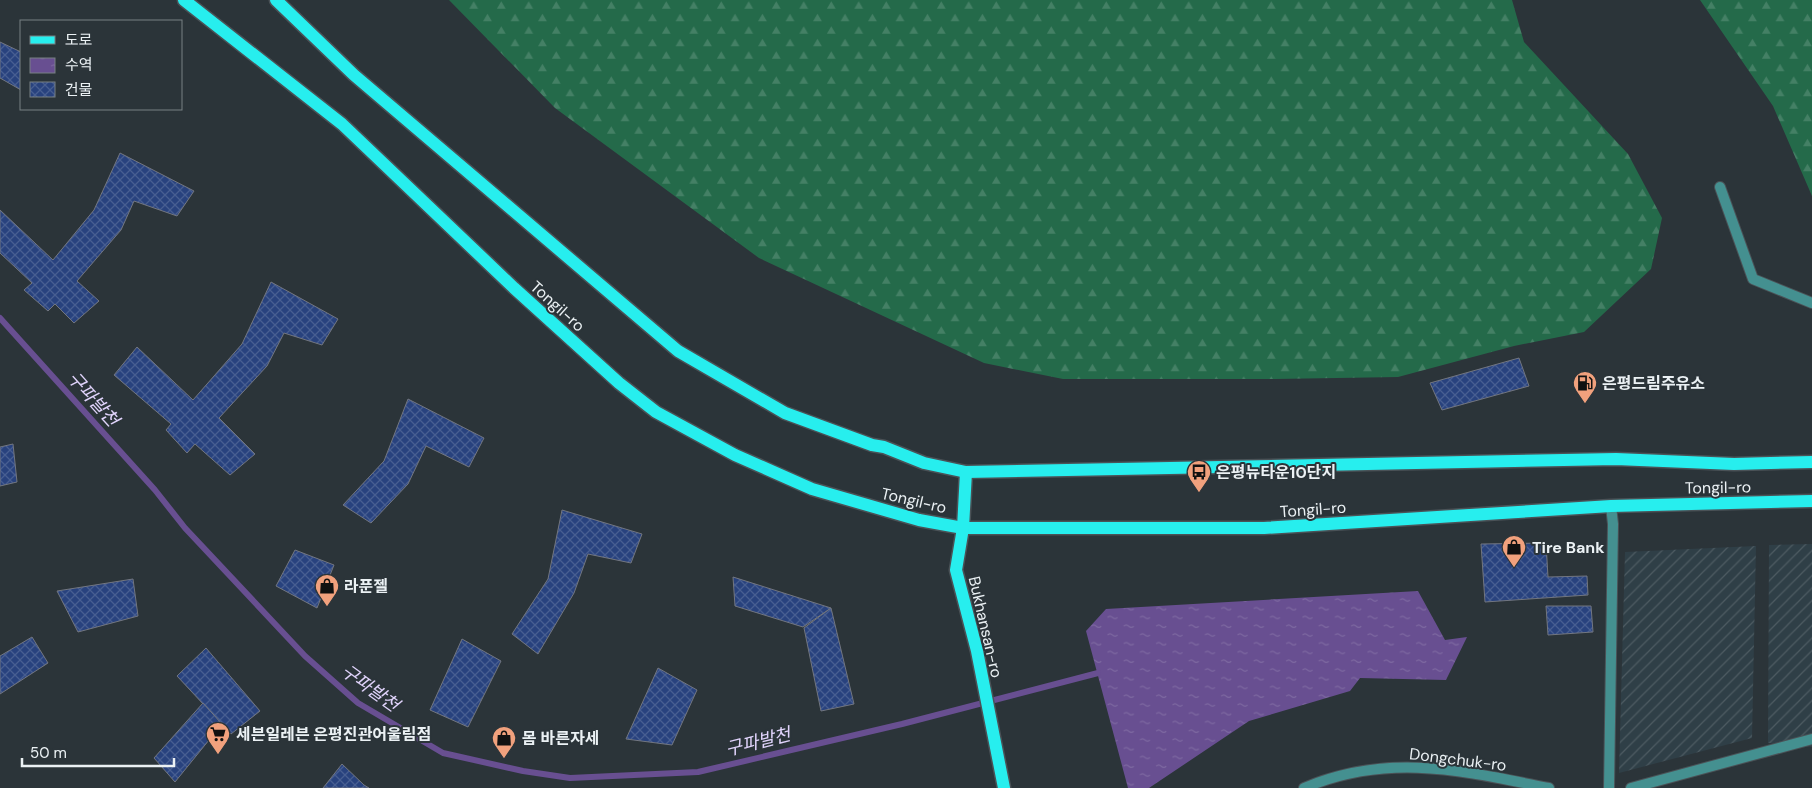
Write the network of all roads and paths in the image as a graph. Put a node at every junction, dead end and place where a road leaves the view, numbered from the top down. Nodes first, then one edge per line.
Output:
1 (184, 0) edge
2 (276, 0) edge
3 (1720, 187) dead end
4 (1812, 303) edge
5 (1812, 462) edge
6 (966, 472) junction
7 (1812, 501) edge
8 (1611, 506) junction
9 (963, 528) junction
10 (1812, 740) edge
11 (1004, 788) edge
12 (1304, 788) edge
13 (1549, 788) edge
14 (1608, 788) edge
15 (1631, 788) edge

1 - 9 main road, Tongil-ro
2 - 6 main road, Tongil-ro
3 - 4 street
5 - 6 main road, Tongil-ro
6 - 9 main road, Bukhansan-ro
7 - 8 main road, Tongil-ro
8 - 9 main road, Tongil-ro
8 - 14 street
9 - 11 main road, Bukhansan-ro
10 - 15 street
12 - 13 street, Dongchuk-ro

